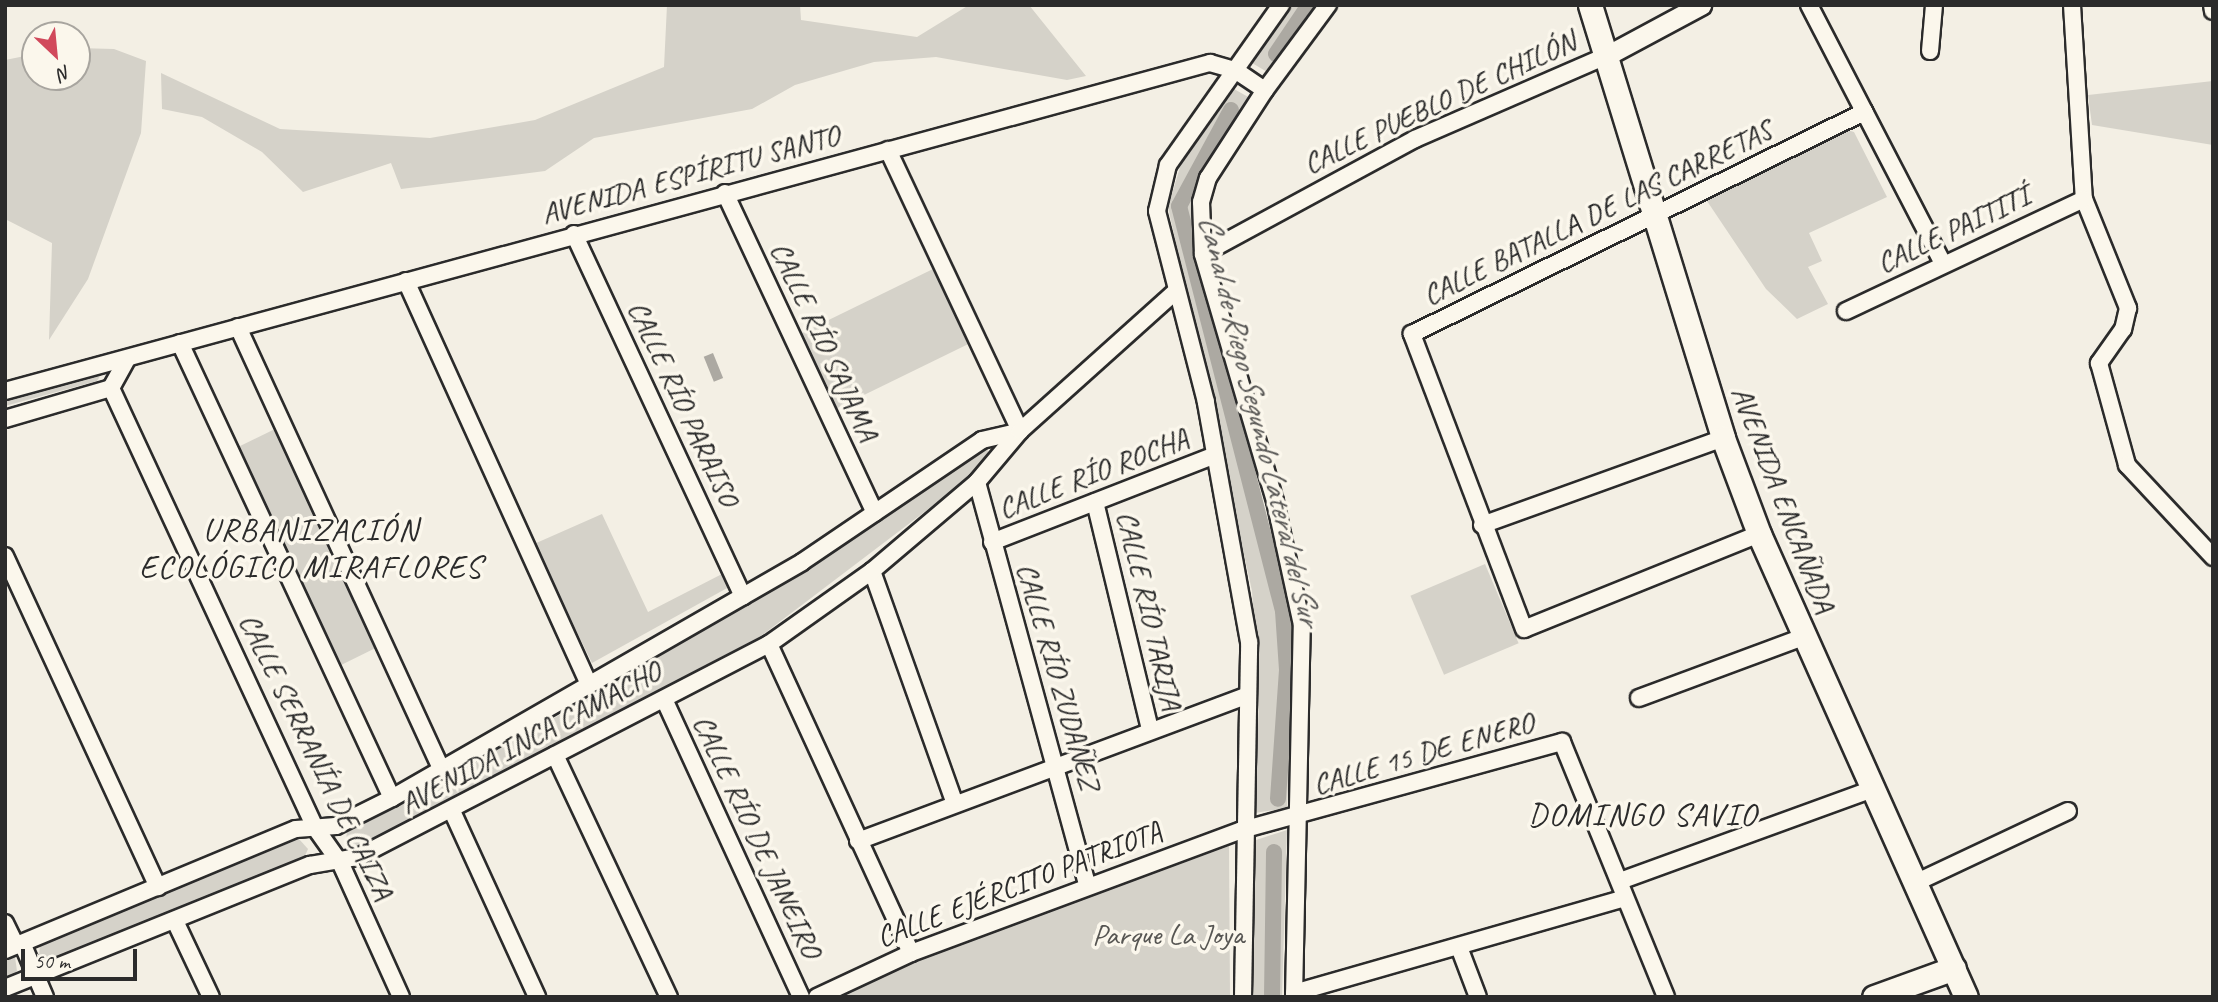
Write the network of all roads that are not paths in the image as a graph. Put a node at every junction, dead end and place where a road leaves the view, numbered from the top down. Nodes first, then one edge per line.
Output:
1 (1280, 5) edge
2 (1328, 5) edge
3 (1590, 5) edge
4 (1701, 5) edge
5 (1809, 5) edge
6 (1934, 5) edge
7 (2072, 5) edge
8 (2212, 5) edge
9 (2213, 10) edge
10 (1930, 51) dead end
11 (1606, 56) junction
12 (1235, 70) junction
13 (1265, 90) junction
14 (1864, 112) junction
15 (888, 150) junction
16 (725, 193) junction
17 (2084, 199) junction
18 (1656, 213) junction
19 (574, 234) junction
20 (1203, 254) junction
21 (1943, 264) junction
22 (406, 281) junction
23 (1174, 293) junction
24 (1846, 312) dead end
25 (239, 327) junction
26 (180, 344) junction
27 (127, 359) junction
28 (111, 388) junction
29 (5, 390) edge
30 (5, 419) edge
31 (1020, 432) junction
32 (1723, 438) junction
33 (1215, 456) junction
34 (977, 482) junction
35 (1096, 502) junction
36 (875, 513) junction
37 (1482, 525) junction
38 (1759, 534) junction
39 (992, 542) junction
40 (2212, 555) edge
41 (5, 556) edge
42 (872, 570) junction
43 (743, 597) junction
44 (1803, 637) junction
45 (769, 644) junction
46 (589, 684) junction
47 (1248, 695) junction
48 (1639, 698) dead end
49 (664, 699) junction
50 (1150, 730) junction
51 (555, 755) junction
52 (1057, 765) junction
53 (442, 770) junction
54 (1873, 789) junction
55 (392, 798) junction
56 (955, 804) junction
57 (452, 811) junction
58 (2068, 811) dead end
59 (1298, 817) junction
60 (314, 826) junction
61 (1242, 830) junction
62 (858, 841) junction
63 (341, 864) junction
64 (1620, 881) junction
65 (1916, 883) junction
66 (1087, 885) junction
67 (158, 887) junction
68 (1625, 898) junction
69 (175, 921) junction
70 (5, 923) edge
71 (14, 946) edge
72 (1459, 947) junction
73 (911, 953) junction
74 (1954, 968) junction
75 (36, 976) junction
76 (5, 989) edge
77 (1294, 995) edge
78 (45, 997) edge
79 (211, 997) edge
80 (401, 997) edge
81 (537, 997) edge
82 (670, 997) edge
83 (801, 997) edge
84 (817, 997) edge
85 (1243, 997) edge
86 (1478, 997) edge
87 (1666, 997) edge
88 (1874, 997) edge
89 (1966, 997) edge

1 - 12 street
2 - 13 street
3 - 11 main road, AVENIDA ENCAÑADA
4 - 11 street, CALLE PUEBLO DE CHILÓN
5 - 14 street
6 - 10 street
7 - 17 street
8 - 9 street
11 - 18 main road, AVENIDA ENCAÑADA
11 - 20 street, CALLE PUEBLO DE CHILÓN
12 - 13 street, AVENIDA ESPÍRITU SANTO
12 - 15 street, AVENIDA ESPÍRITU SANTO
12 - 23 street
13 - 20 street
14 - 18 street, CALLE BATALLA DE LAS CARRETAS
14 - 21 street
15 - 16 street, AVENIDA ESPÍRITU SANTO
15 - 31 street
16 - 19 street, AVENIDA ESPÍRITU SANTO
16 - 36 street, CALLE RÍO SAJAMA
17 - 21 street, CALLE PAITITÍ
17 - 40 street
18 - 32 main road, AVENIDA ENCAÑADA
18 - 37 street, CALLE BATALLA DE LAS CARRETAS
19 - 22 street, AVENIDA ESPÍRITU SANTO
19 - 43 street, CALLE RÍO PARAISO
20 - 59 street
21 - 24 street, CALLE PAITITÍ
22 - 25 street, AVENIDA ESPÍRITU SANTO
22 - 46 street
23 - 31 street, AVENIDA INCA CAMACHO
23 - 33 street
25 - 26 street, AVENIDA ESPÍRITU SANTO
25 - 53 street
26 - 27 street, AVENIDA ESPÍRITU SANTO
26 - 55 street
27 - 28 street
27 - 29 street, AVENIDA ESPÍRITU SANTO
28 - 30 street
28 - 60 street, CALLE SERRANÍA DE CAIZA
31 - 34 street, AVENIDA INCA CAMACHO
31 - 36 street, AVENIDA INCA CAMACHO
32 - 37 street
32 - 38 main road, AVENIDA ENCAÑADA
33 - 35 street, CALLE RÍO ROCHA
33 - 47 street
34 - 39 street, CALLE RÍO ZUDAÑEZ
34 - 42 street, AVENIDA INCA CAMACHO
35 - 39 street, CALLE RÍO ROCHA
35 - 50 street, CALLE RÍO TARIJA
36 - 43 street, AVENIDA INCA CAMACHO
37 - 38 street, CALLE BATALLA DE LAS CARRETAS
38 - 44 main road, AVENIDA ENCAÑADA
39 - 52 street, CALLE RÍO ZUDAÑEZ
41 - 67 street
42 - 45 street, AVENIDA INCA CAMACHO
42 - 56 street
43 - 46 street, AVENIDA INCA CAMACHO
44 - 48 street
44 - 54 main road, AVENIDA ENCAÑADA
45 - 49 street, AVENIDA INCA CAMACHO
45 - 62 street
46 - 53 street, AVENIDA INCA CAMACHO
47 - 50 street
47 - 61 street
49 - 51 street, AVENIDA INCA CAMACHO
49 - 83 street, CALLE RÍO DE JANEIRO
50 - 52 street
51 - 57 street, AVENIDA INCA CAMACHO
51 - 82 street
52 - 56 street
52 - 66 street, CALLE RÍO ZUDAÑEZ
53 - 55 street, AVENIDA INCA CAMACHO
54 - 64 street
54 - 65 main road, AVENIDA ENCAÑADA
55 - 60 street, AVENIDA INCA CAMACHO
56 - 62 street
57 - 63 street, AVENIDA INCA CAMACHO
57 - 81 street
58 - 65 street
59 - 61 street, CALLE 15 DE ENERO
59 - 64 street, CALLE 15 DE ENERO
59 - 77 street
60 - 63 street, CALLE SERRANÍA DE CAIZA
60 - 67 street, AVENIDA INCA CAMACHO
61 - 66 street, CALLE EJÉRCITO PATRIOTA
61 - 85 street
62 - 73 street
63 - 69 street, AVENIDA INCA CAMACHO
63 - 80 street, CALLE SERRANÍA DE CAIZA
64 - 68 street
65 - 74 main road, AVENIDA ENCAÑADA
66 - 73 street, CALLE EJÉRCITO PATRIOTA
67 - 71 street, AVENIDA INCA CAMACHO
68 - 72 street
68 - 87 street
69 - 75 street, AVENIDA INCA CAMACHO
69 - 79 street
70 - 71 street
71 - 75 street
72 - 77 street
72 - 86 street
73 - 84 street, CALLE EJÉRCITO PATRIOTA
74 - 88 main road
74 - 89 main road, AVENIDA ENCAÑADA
75 - 76 street, AVENIDA INCA CAMACHO
75 - 78 street

